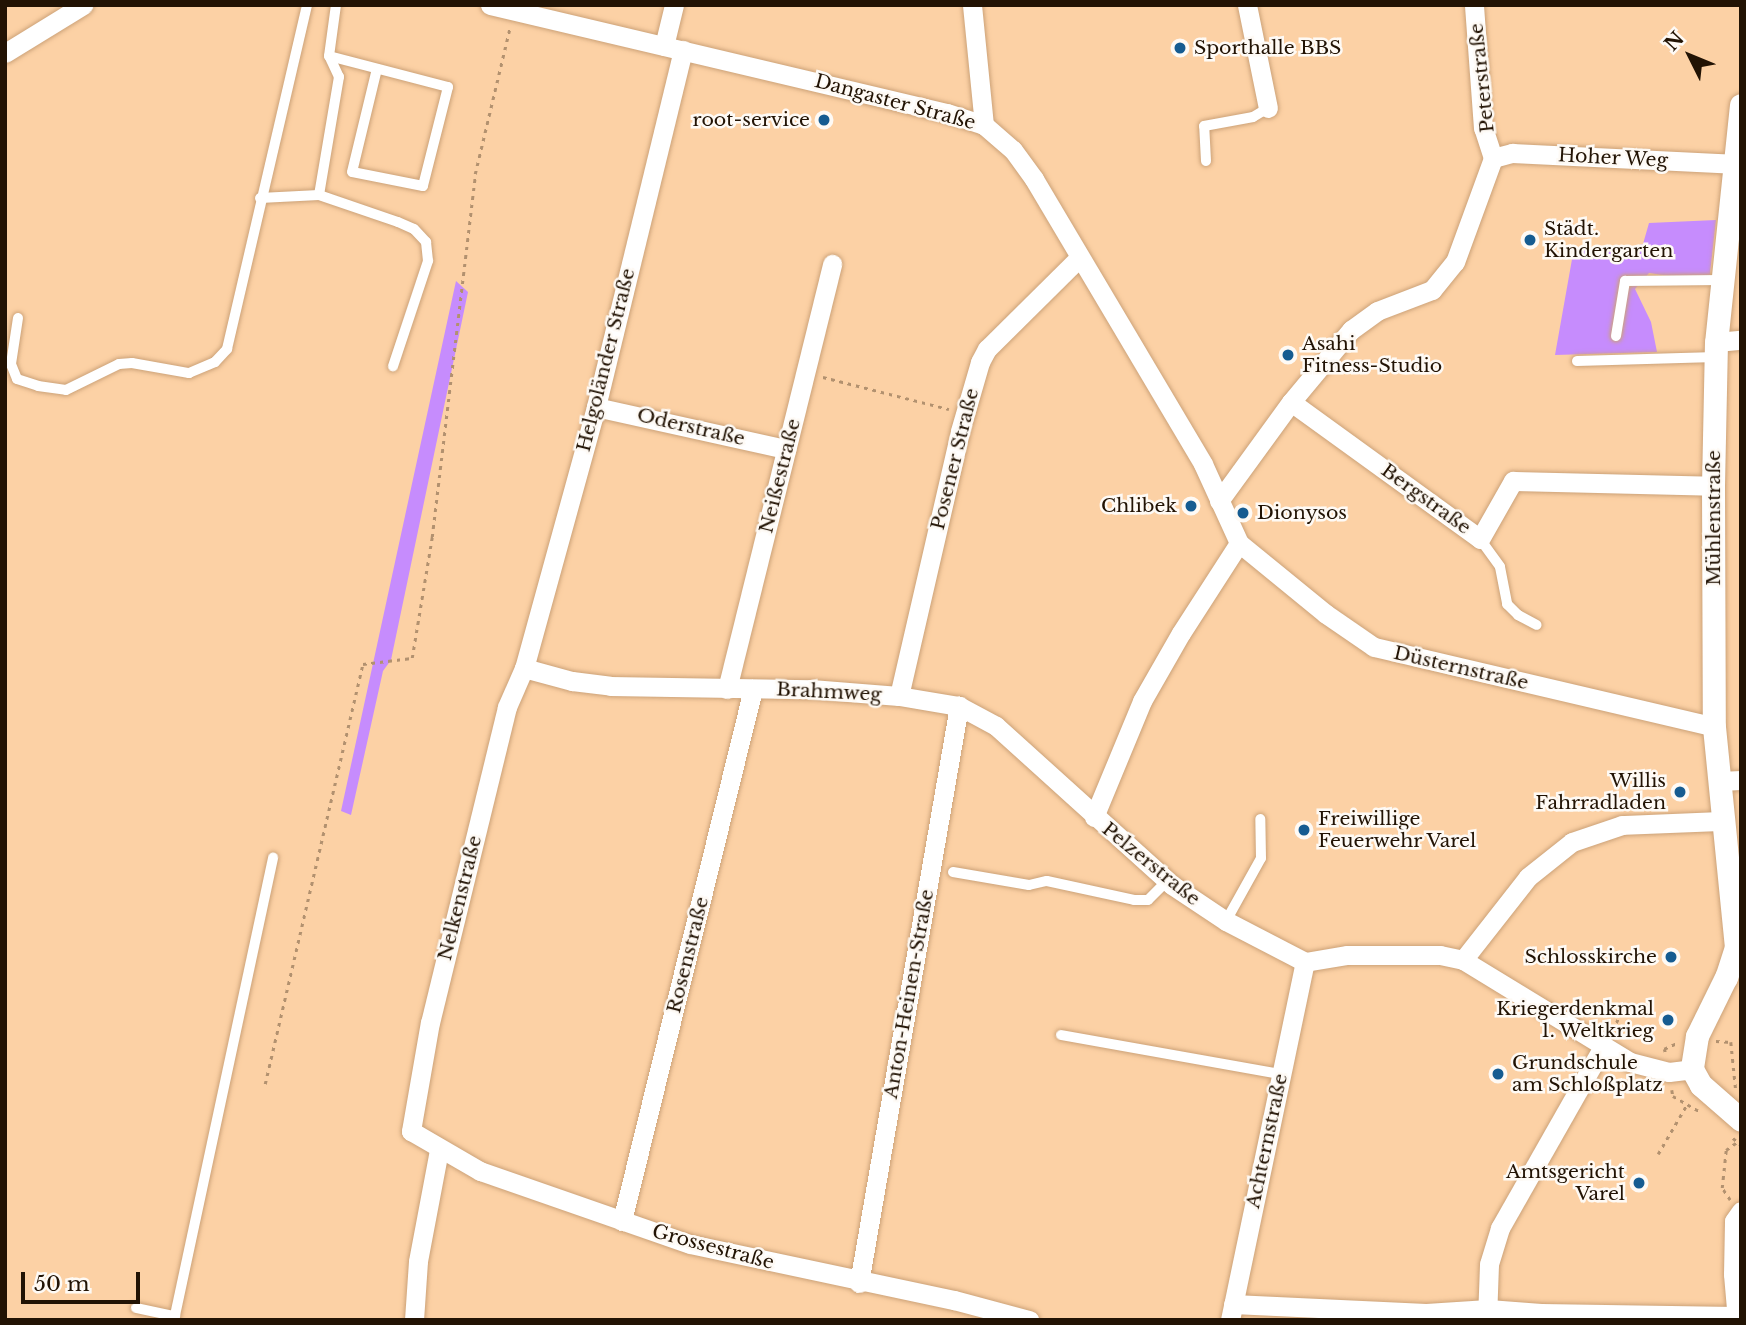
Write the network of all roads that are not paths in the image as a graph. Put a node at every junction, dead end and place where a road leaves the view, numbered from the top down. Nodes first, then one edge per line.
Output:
1 (83, 5) edge
2 (307, 5) edge
3 (336, 5) edge
4 (490, 5) edge
5 (674, 5) edge
6 (972, 5) edge
7 (1247, 5) edge
8 (1475, 5) edge
9 (674, 48) junction
10 (5, 53) edge
11 (330, 55) junction
12 (377, 68) junction
13 (1741, 105) edge
14 (1268, 108) joint
15 (984, 125) junction
16 (1493, 158) junction
17 (1206, 161) dead end
18 (1734, 164) junction
19 (319, 195) junction
20 (260, 198) junction
21 (1079, 258) junction
22 (832, 264) dead end
23 (1723, 279) junction
24 (18, 318) dead end
25 (1616, 336) dead end
26 (1741, 340) edge
27 (1716, 350) junction
28 (1577, 361) dead end
29 (393, 366) dead end
30 (1291, 402) junction
31 (596, 407) junction
32 (786, 449) junction
33 (1713, 486) junction
34 (1219, 501) junction
35 (1480, 539) junction
36 (1239, 543) junction
37 (1537, 625) dead end
38 (523, 668) junction
39 (727, 689) junction
40 (753, 689) junction
41 (899, 696) junction
42 (959, 706) junction
43 (1714, 727) junction
44 (1730, 780) edge
45 (1094, 817) junction
46 (1260, 819) dead end
47 (1723, 821) junction
48 (273, 857) dead end
49 (953, 872) dead end
50 (1167, 881) junction
51 (1226, 920) junction
52 (1463, 960) junction
53 (1305, 962) junction
54 (1061, 1035) dead end
55 (1604, 1045) junction
56 (1692, 1069) junction
57 (1281, 1074) junction
58 (1739, 1120) edge
59 (411, 1131) joint
60 (439, 1150) junction
61 (1739, 1211) edge
62 (622, 1221) junction
63 (859, 1283) junction
64 (136, 1308) dead end
65 (1231, 1312) edge
66 (1488, 1314) edge
67 (175, 1318) edge
68 (1737, 1318) edge
69 (414, 1320) edge
70 (1029, 1320) edge

1 - 10 street
2 - 20 lane
3 - 11 lane
4 - 9 street, Dangaster Straße
5 - 9 street, Helgoländer Straße
6 - 15 street
7 - 14 street
8 - 16 street, Peterstraße
9 - 15 street, Dangaster Straße
9 - 31 street, Helgoländer Straße
11 - 12 lane
11 - 19 lane
12 - 12 lane
13 - 18 street, Mühlenstraße
14 - 17 lane
15 - 21 street, Dangaster Straße
16 - 18 street, Hoher Weg
16 - 30 street, Peterstraße
18 - 23 street, Mühlenstraße
19 - 20 lane
19 - 29 lane
20 - 24 lane
21 - 34 street, Dangaster Straße
21 - 41 street, Posener Straße
22 - 32 street, Neißestraße
23 - 25 lane
23 - 27 street, Mühlenstraße
26 - 27 street
27 - 28 lane
27 - 33 street, Mühlenstraße
30 - 34 street, Peterstraße
30 - 35 street, Bergstraße
31 - 32 street, Oderstraße
31 - 38 street, Helgoländer Straße
32 - 39 street, Neißestraße
33 - 35 street, Bergstraße
33 - 43 street, Mühlenstraße
34 - 36 street, Dangaster Straße
35 - 37 lane
36 - 43 street, Düsternstraße
36 - 45 street, Pelzerstraße
38 - 39 street, Brahmweg
38 - 59 street, Nelkenstraße
39 - 40 street, Brahmweg
40 - 41 street, Brahmweg
40 - 62 street, Rosenstraße
41 - 42 street, Brahmweg
42 - 45 street, Brahmweg
42 - 63 street, Anton-Heinen-Straße
43 - 44 street, Mühlenstraße
44 - 47 street, Mühlenstraße
45 - 50 street, Pelzerstraße
46 - 51 lane
47 - 52 street
47 - 56 street, Mühlenstraße
48 - 67 lane
49 - 50 lane
50 - 51 street, Pelzerstraße
51 - 53 street, Pelzerstraße
52 - 53 street
52 - 55 street
53 - 57 street, Achternstraße
54 - 57 lane
55 - 56 street
55 - 66 street
56 - 58 street
57 - 65 street, Achternstraße
59 - 60 street, Grossestraße
60 - 62 street, Grossestraße
60 - 69 street
61 - 68 street
62 - 63 street, Grossestraße
63 - 70 street, Grossestraße
64 - 67 lane
65 - 66 street
66 - 68 street

